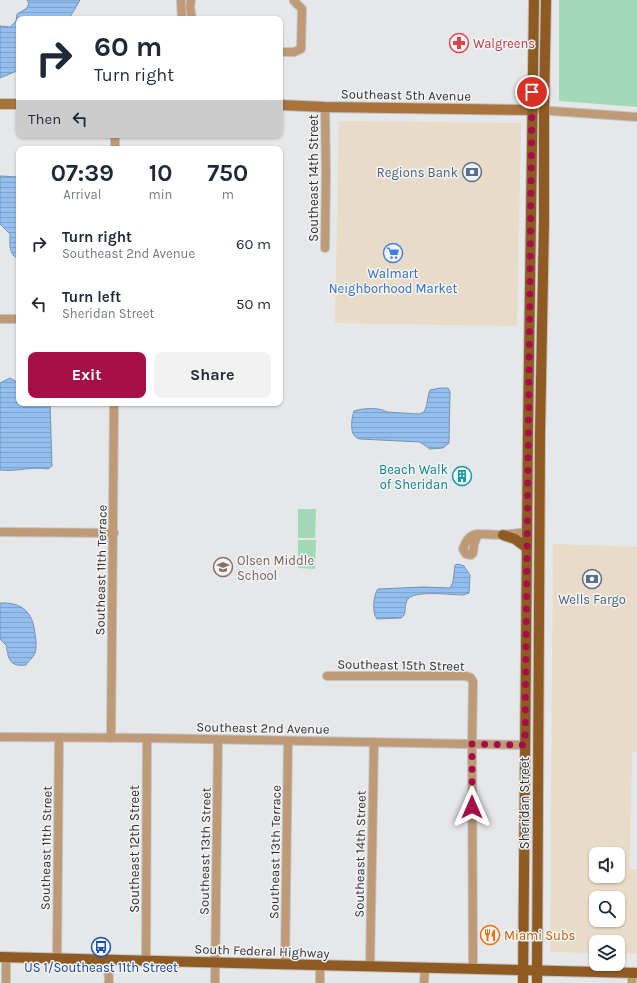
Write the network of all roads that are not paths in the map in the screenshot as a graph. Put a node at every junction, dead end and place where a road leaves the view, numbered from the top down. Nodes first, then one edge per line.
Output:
1 (181, 0) edge
2 (190, 0) edge
3 (534, 0) edge
4 (546, 0) edge
5 (294, 1) dead end
6 (182, 16) edge
7 (192, 16) edge
8 (283, 52) edge
9 (0, 104) edge
10 (16, 104) edge
11 (283, 105) edge
12 (325, 107) junction
13 (532, 110) junction
14 (544, 110) junction
15 (637, 117) edge
16 (530, 239) junction
17 (324, 248) dead end
18 (0, 319) edge
19 (16, 319) edge
20 (529, 321) junction
21 (542, 326) junction
22 (114, 406) edge
23 (540, 416) junction
24 (528, 429) junction
25 (540, 517) junction
26 (0, 532) edge
27 (527, 532) junction
28 (114, 533) junction
29 (503, 535) junction
30 (527, 548) junction
31 (474, 551) dead end
32 (539, 620) junction
33 (327, 676) dead end
34 (0, 737) edge
35 (59, 738) junction
36 (111, 738) junction
37 (147, 738) junction
38 (218, 740) junction
39 (288, 741) junction
40 (374, 742) junction
41 (472, 744) junction
42 (525, 745) junction
43 (3, 957) edge
44 (57, 958) junction
45 (108, 960) junction
46 (146, 961) junction
47 (216, 962) junction
48 (285, 964) junction
49 (320, 965) junction
50 (370, 966) junction
51 (425, 968) junction
52 (473, 969) junction
53 (523, 971) junction
54 (537, 971) junction
55 (634, 977) edge
56 (6, 983) edge
57 (109, 983) edge
58 (215, 983) edge
59 (320, 983) edge
60 (424, 983) edge
61 (523, 983) edge
62 (536, 983) edge

1 - 6 street
2 - 7 street
3 - 13 main road, Sheridan Street
4 - 14 main road, Sheridan Street
5 - 8 street
9 - 10 street
11 - 12 street, Southeast 5th Avenue
12 - 13 street, Southeast 5th Avenue
12 - 17 street, Southeast 14th Street
13 - 14 street
13 - 16 main road, Sheridan Street
14 - 15 street
14 - 21 main road, Sheridan Street
16 - 20 main road, Sheridan Street
16 - 21 main road
18 - 19 street
20 - 23 main road
20 - 24 main road, Sheridan Street
21 - 23 main road, Sheridan Street
22 - 28 street, Southeast 11th Terrace
23 - 25 main road, Sheridan Street
24 - 25 main road
24 - 27 main road, Sheridan Street
25 - 32 main road, Sheridan Street
26 - 28 street
27 - 29 street
27 - 30 main road, Sheridan Street
27 - 32 main road
28 - 36 street, Southeast 11th Terrace
29 - 30 main road
29 - 31 street
30 - 42 main road, Sheridan Street
32 - 54 main road, Sheridan Street
33 - 41 street, Southeast 15th Street
34 - 35 street, Southeast 2nd Avenue
35 - 36 street, Southeast 2nd Avenue
35 - 44 street, Southeast 11th Street
36 - 37 street, Southeast 2nd Avenue
37 - 38 street, Southeast 2nd Avenue
37 - 46 street, Southeast 12th Street
38 - 39 street, Southeast 2nd Avenue
38 - 47 street, Southeast 13th Street
39 - 40 street, Southeast 2nd Avenue
39 - 48 street, Southeast 13th Terrace
40 - 41 street, Southeast 2nd Avenue
40 - 50 street, Southeast 14th Street
41 - 42 street, Southeast 2nd Avenue
41 - 52 street, Southeast 15th Street
42 - 53 main road, Sheridan Street
43 - 44 main road, South Federal Highway
43 - 56 street
44 - 45 main road, South Federal Highway
45 - 46 main road, South Federal Highway
45 - 57 street
46 - 47 main road, South Federal Highway
47 - 48 main road, South Federal Highway
47 - 58 street, Southeast 13th Street
48 - 49 main road, South Federal Highway
49 - 50 main road, South Federal Highway
49 - 59 street
50 - 51 main road, South Federal Highway
51 - 52 main road, South Federal Highway
51 - 60 street
52 - 53 main road, South Federal Highway
53 - 54 main road, South Federal Highway
53 - 61 main road, Sheridan Street
54 - 55 main road, South Federal Highway
54 - 62 main road, Sheridan Street

